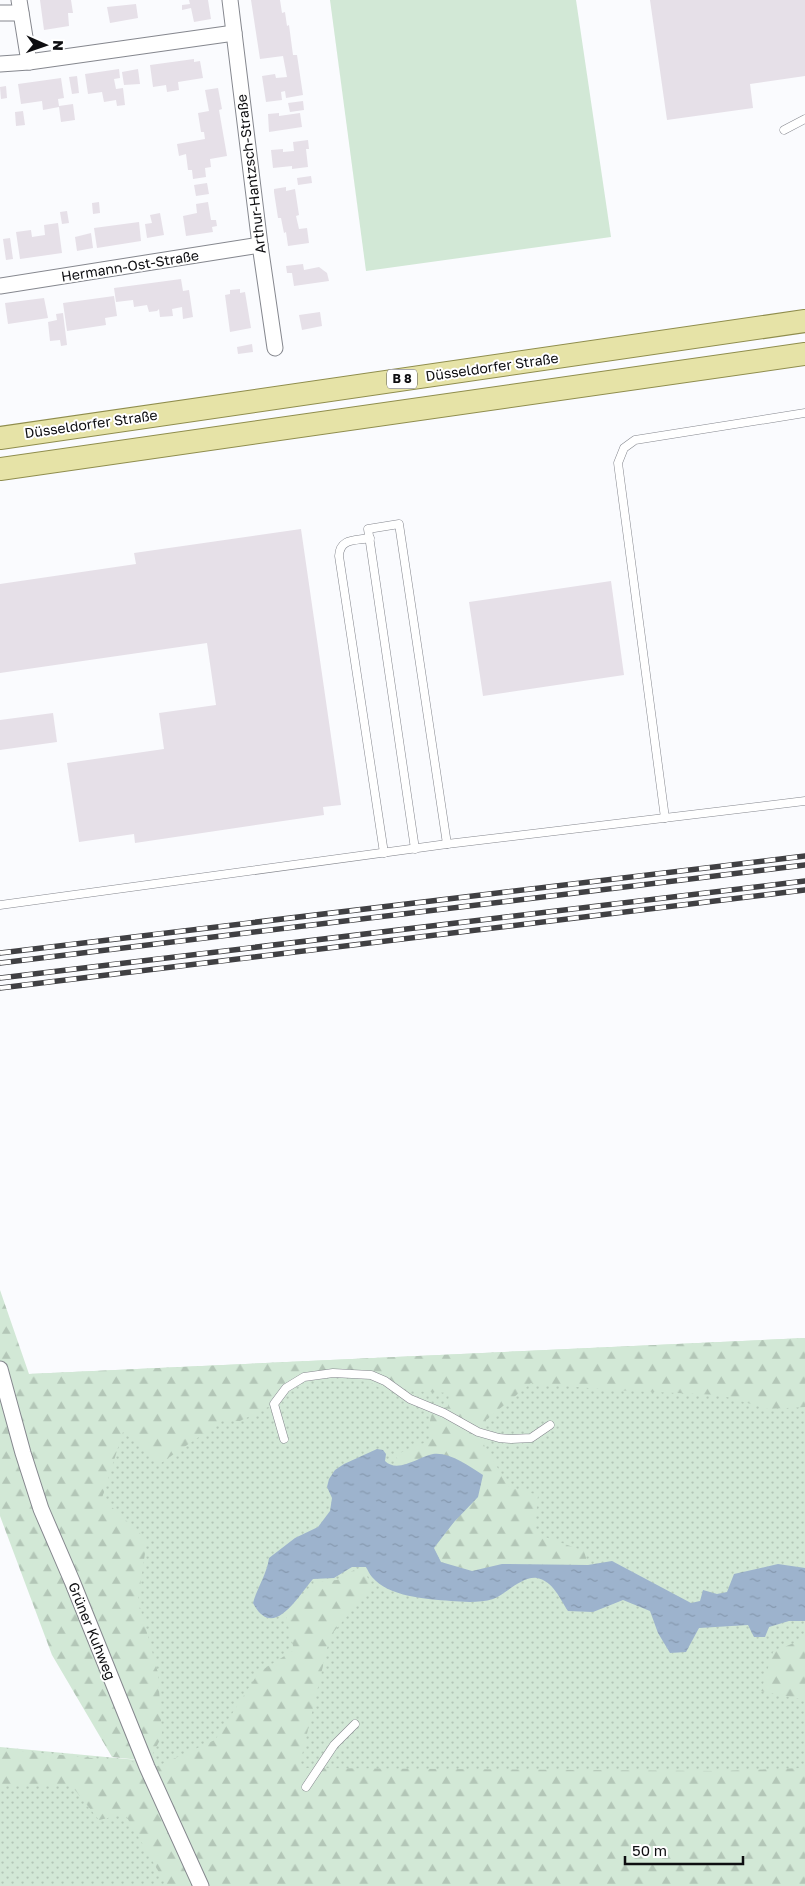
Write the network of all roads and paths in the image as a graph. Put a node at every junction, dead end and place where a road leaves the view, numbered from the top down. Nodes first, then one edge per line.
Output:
1 (230, 0) edge
2 (20, 6) edge
3 (0, 13) edge
4 (234, 33) junction
5 (29, 62) junction
6 (0, 64) edge
7 (805, 119) edge
8 (784, 130) dead end
9 (260, 245) junction
10 (0, 286) edge
11 (805, 321) edge
12 (275, 348) dead end
13 (805, 354) edge
14 (805, 413) edge
15 (0, 438) edge
16 (0, 468) edge
17 (370, 538) junction
18 (805, 801) edge
19 (665, 818) junction
20 (447, 844) junction
21 (414, 849) junction
22 (384, 853) junction
23 (0, 905) edge
24 (0, 1369) edge
25 (550, 1425) dead end
26 (284, 1439) dead end
27 (355, 1724) dead end
28 (306, 1787) dead end
29 (201, 1886) edge

1 - 4 street, Arthur-Hantzsch-Straße
2 - 3 street
2 - 5 street
4 - 5 street
4 - 9 street, Arthur-Hantzsch-Straße
5 - 6 street
7 - 8 lane
9 - 10 street, Hermann-Ost-Straße
9 - 12 street, Arthur-Hantzsch-Straße
11 - 15 main road, Düsseldorfer Straße / B 8
13 - 16 main road, B 8
14 - 19 lane
17 - 20 lane
17 - 21 lane
17 - 22 lane
18 - 19 lane
19 - 20 lane
20 - 21 lane
21 - 22 lane
22 - 23 lane
24 - 29 street, Grüner Kuhweg
25 - 26 lane
27 - 28 lane

